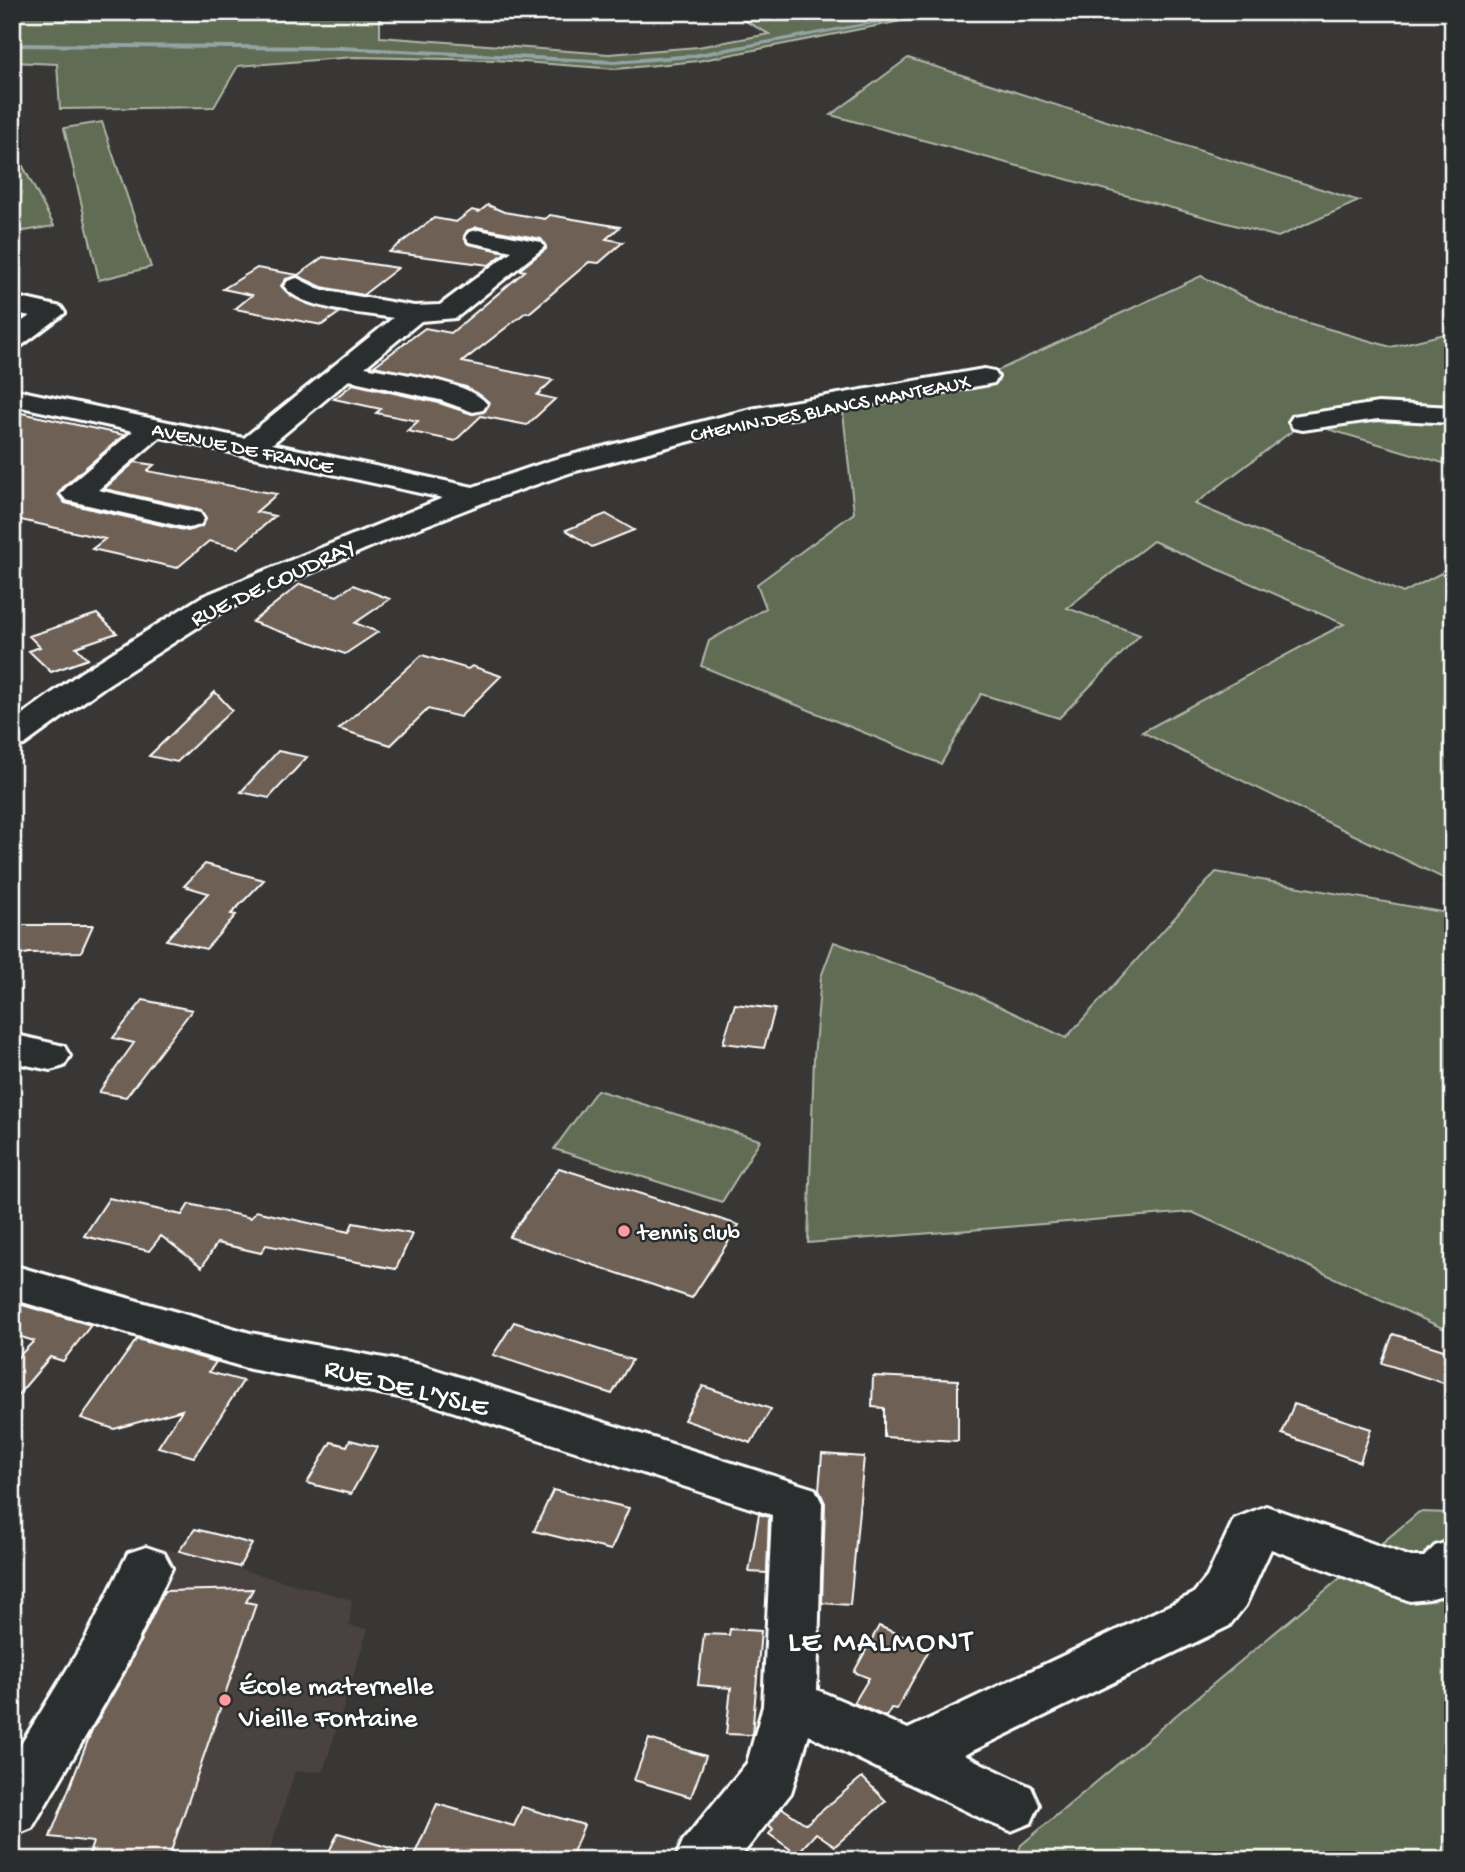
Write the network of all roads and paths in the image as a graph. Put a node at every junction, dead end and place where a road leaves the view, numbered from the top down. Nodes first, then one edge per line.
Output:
1 (478, 237) dead end
2 (297, 286) dead end
3 (12, 304) edge
4 (414, 314) junction
5 (12, 340) edge
6 (343, 371) junction
7 (984, 377) dead end
8 (12, 397) edge
9 (473, 404) dead end
10 (1453, 415) edge
11 (1303, 422) dead end
12 (153, 429) junction
13 (249, 448) junction
14 (475, 496) junction
15 (189, 519) dead end
16 (12, 738) edge
17 (12, 1282) edge
18 (1453, 1561) edge
19 (146, 1568) dead end
20 (790, 1706) junction
21 (909, 1755) junction
22 (1011, 1805) dead end
23 (12, 1810) edge
24 (703, 1860) edge

1 - 4 street
2 - 4 street
3 - 5 street
4 - 6 street
6 - 9 street
6 - 13 street
7 - 14 street, CHEMIN DES BLANCS MANTEAUX
8 - 12 street, AVENUE DE FRANCE
10 - 11 street
12 - 13 street, AVENUE DE FRANCE
12 - 15 street
13 - 14 street, AVENUE DE FRANCE
14 - 16 street, RUE DE COUDRAY
17 - 20 street, RUE DE L'YSLE
18 - 21 street
19 - 23 street
20 - 21 street
20 - 24 street
21 - 22 street

